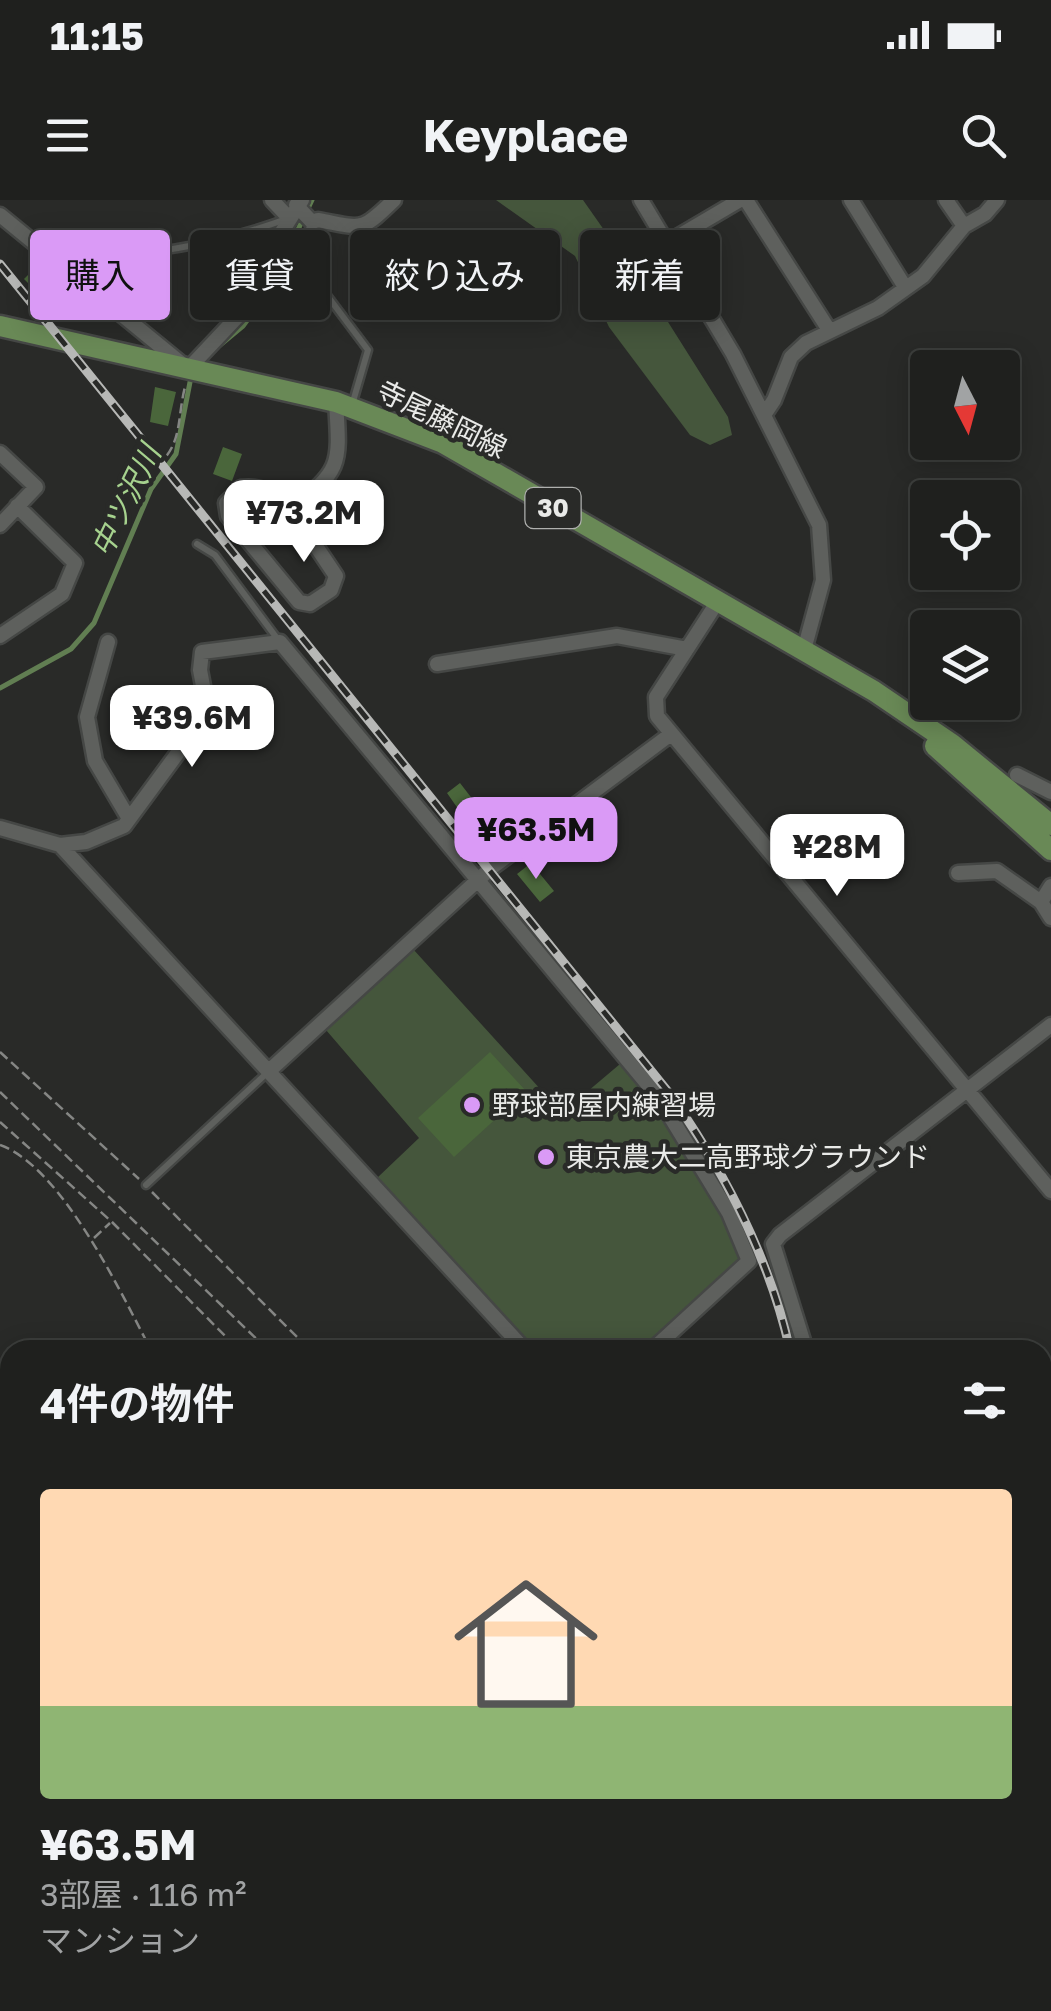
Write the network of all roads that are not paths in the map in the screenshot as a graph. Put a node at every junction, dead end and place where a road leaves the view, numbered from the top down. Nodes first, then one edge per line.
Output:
1 (272, 200) edge
2 (394, 200) edge
3 (641, 200) edge
4 (743, 200) edge
5 (851, 200) edge
6 (946, 200) edge
7 (997, 200) edge
8 (295, 207) edge
9 (0, 215) edge
10 (312, 222) junction
11 (964, 226) junction
12 (659, 230) edge
13 (690, 230) edge
14 (30, 238) edge
15 (170, 248) edge
16 (904, 287) junction
17 (129, 320) edge
18 (710, 320) edge
19 (0, 326) edge
20 (829, 330) junction
21 (187, 368) junction
22 (344, 404) junction
23 (764, 415) junction
24 (0, 453) edge
25 (17, 506) junction
26 (290, 510) junction
27 (0, 524) edge
28 (197, 544) dead end
29 (718, 601) junction
30 (0, 636) edge
31 (108, 642) dead end
32 (280, 642) junction
33 (687, 650) junction
34 (804, 650) junction
35 (437, 664) dead end
36 (874, 691) junction
37 (671, 734) junction
38 (1017, 775) dead end
39 (1051, 792) edge
40 (128, 817) junction
41 (1051, 825) edge
42 (0, 828) edge
43 (60, 845) junction
44 (1051, 850) edge
45 (958, 873) dead end
46 (479, 882) junction
47 (1051, 886) edge
48 (1041, 902) junction
49 (1051, 918) edge
50 (1051, 1025) edge
51 (269, 1071) junction
52 (966, 1090) junction
53 (146, 1185) road end
54 (1051, 1191) edge
55 (516, 1340) edge
56 (663, 1340) edge
57 (803, 1340) edge

1 - 8 street
2 - 10 street
3 - 12 street
4 - 13 street
4 - 20 street
5 - 16 street
6 - 11 street
7 - 11 street
8 - 10 street
8 - 15 lane
8 - 21 street
9 - 14 street
10 - 22 lane
11 - 16 street
16 - 20 street
17 - 21 street
18 - 23 street
19 - 21 main road, 寺尾藤岡線 / 30
20 - 23 street
21 - 22 main road, 寺尾藤岡線 / 30
22 - 26 street
22 - 29 main road, 寺尾藤岡線 / 30
23 - 34 street
24 - 25 street
25 - 27 street
25 - 30 street
26 - 26 street
28 - 32 lane
29 - 33 street
29 - 34 main road, 寺尾藤岡線 / 30
31 - 40 street
32 - 40 street
32 - 46 street
33 - 35 street
33 - 37 street
34 - 36 main road, 寺尾藤岡線 / 30
36 - 41 main road, 寺尾藤岡線 / 30
36 - 44 main road, 寺尾藤岡線 / 30
37 - 46 street
37 - 52 street
38 - 39 street
40 - 43 street
42 - 43 street
43 - 51 street
45 - 48 street
46 - 51 street
46 - 56 street
47 - 48 street
48 - 49 street
50 - 52 street
51 - 53 lane
51 - 55 street
52 - 54 street
52 - 57 street

